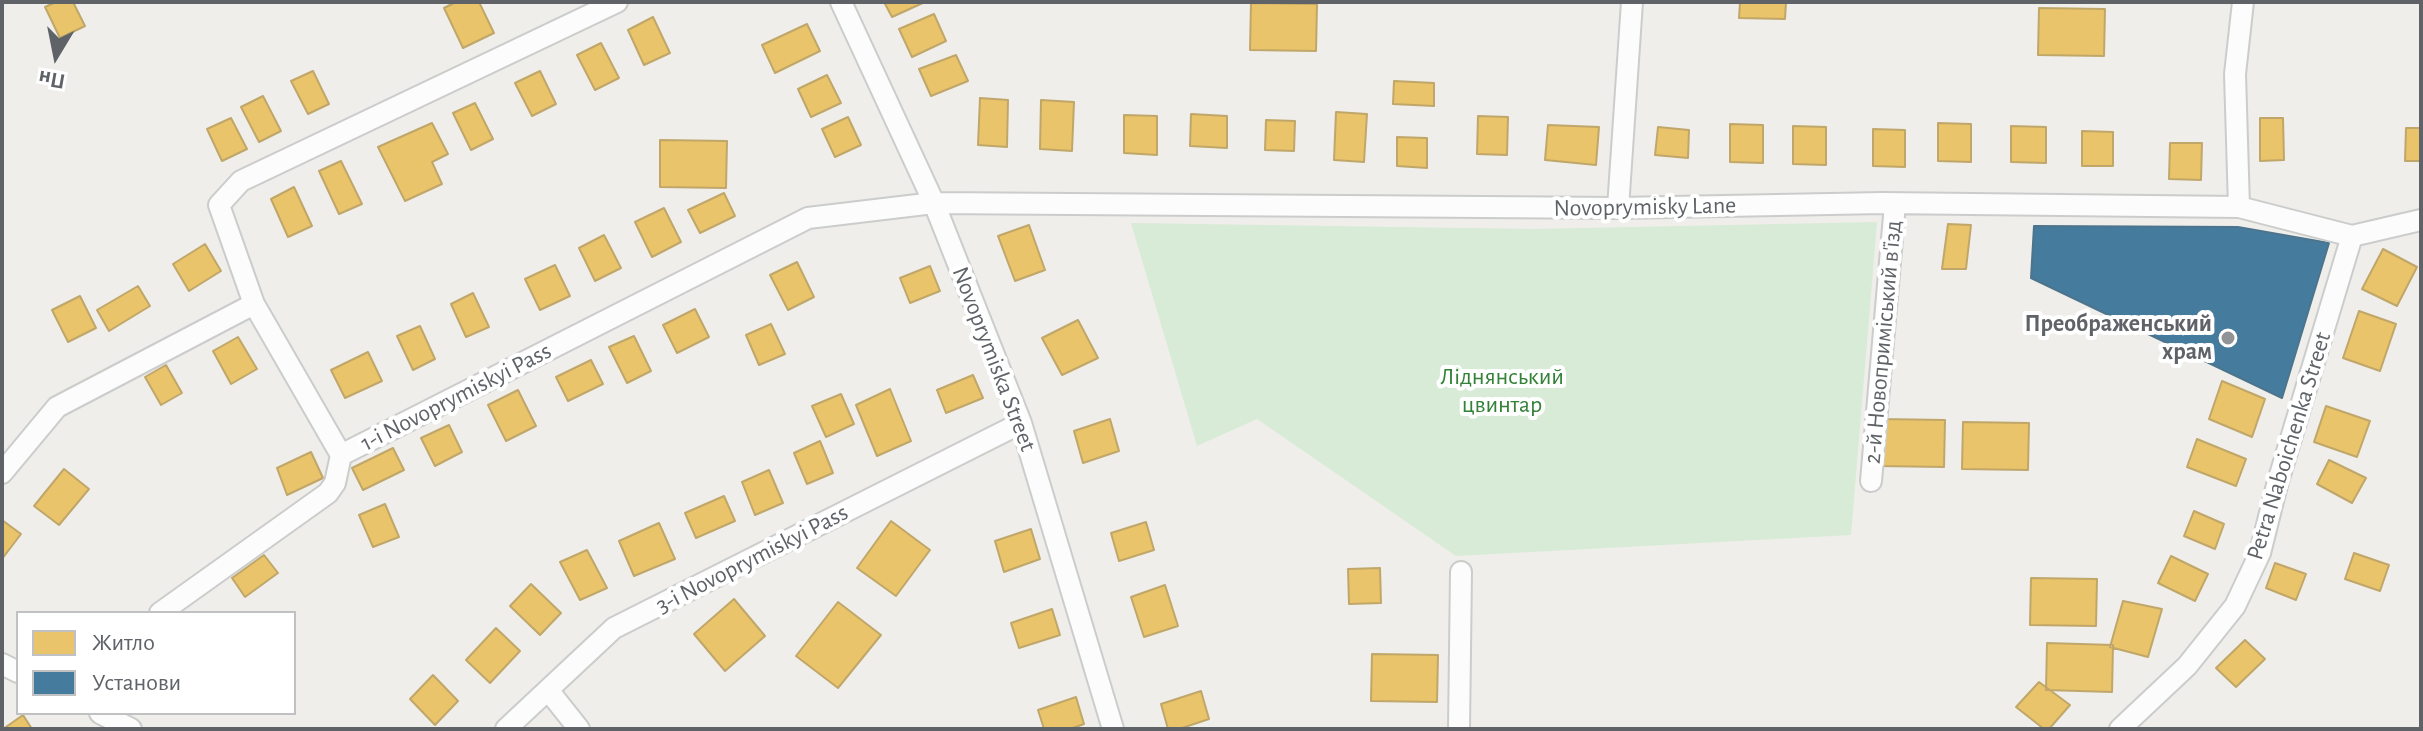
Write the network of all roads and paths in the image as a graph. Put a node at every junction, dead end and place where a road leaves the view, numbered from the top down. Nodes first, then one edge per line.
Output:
1 (617, 2) edge
2 (841, 2) edge
3 (1632, 2) edge
4 (2243, 2) edge
5 (934, 203) junction
6 (1895, 204) junction
7 (2239, 207) junction
8 (1618, 208) junction
9 (2421, 220) edge
10 (2352, 236) junction
11 (254, 304) junction
12 (1021, 423) junction
13 (341, 455) junction
14 (2, 473) edge
15 (1871, 481) dead end
16 (1461, 572) dead end
17 (163, 611) edge
18 (548, 690) junction
19 (104, 715) edge
20 (131, 729) edge
21 (506, 729) edge
22 (579, 729) edge
23 (1113, 729) edge
24 (1459, 729) edge
25 (2120, 729) edge

1 - 11 street, 1-i Novoprymiskyi Pass
2 - 5 street, Novoprymiska Street
3 - 8 street
4 - 7 street
5 - 8 street, Novoprymisky Lane
5 - 12 street, Novoprymiska Street
5 - 13 street, 1-i Novoprymiskyi Pass
6 - 7 street, Novoprymisky Lane
6 - 8 street, Novoprymisky Lane
6 - 15 street, 2-й Новоприміський в'їзд
7 - 10 street, Novoprymisky Lane
9 - 10 street
10 - 25 street, Petra Naboichenka Street
11 - 13 street, 1-i Novoprymiskyi Pass
11 - 14 street
12 - 18 street, 3-i Novoprymiskyi Pass
12 - 23 street, Novoprymiska Street
13 - 17 street
16 - 24 street
18 - 21 street, 3-i Novoprymiskyi Pass
18 - 22 street
19 - 20 street

